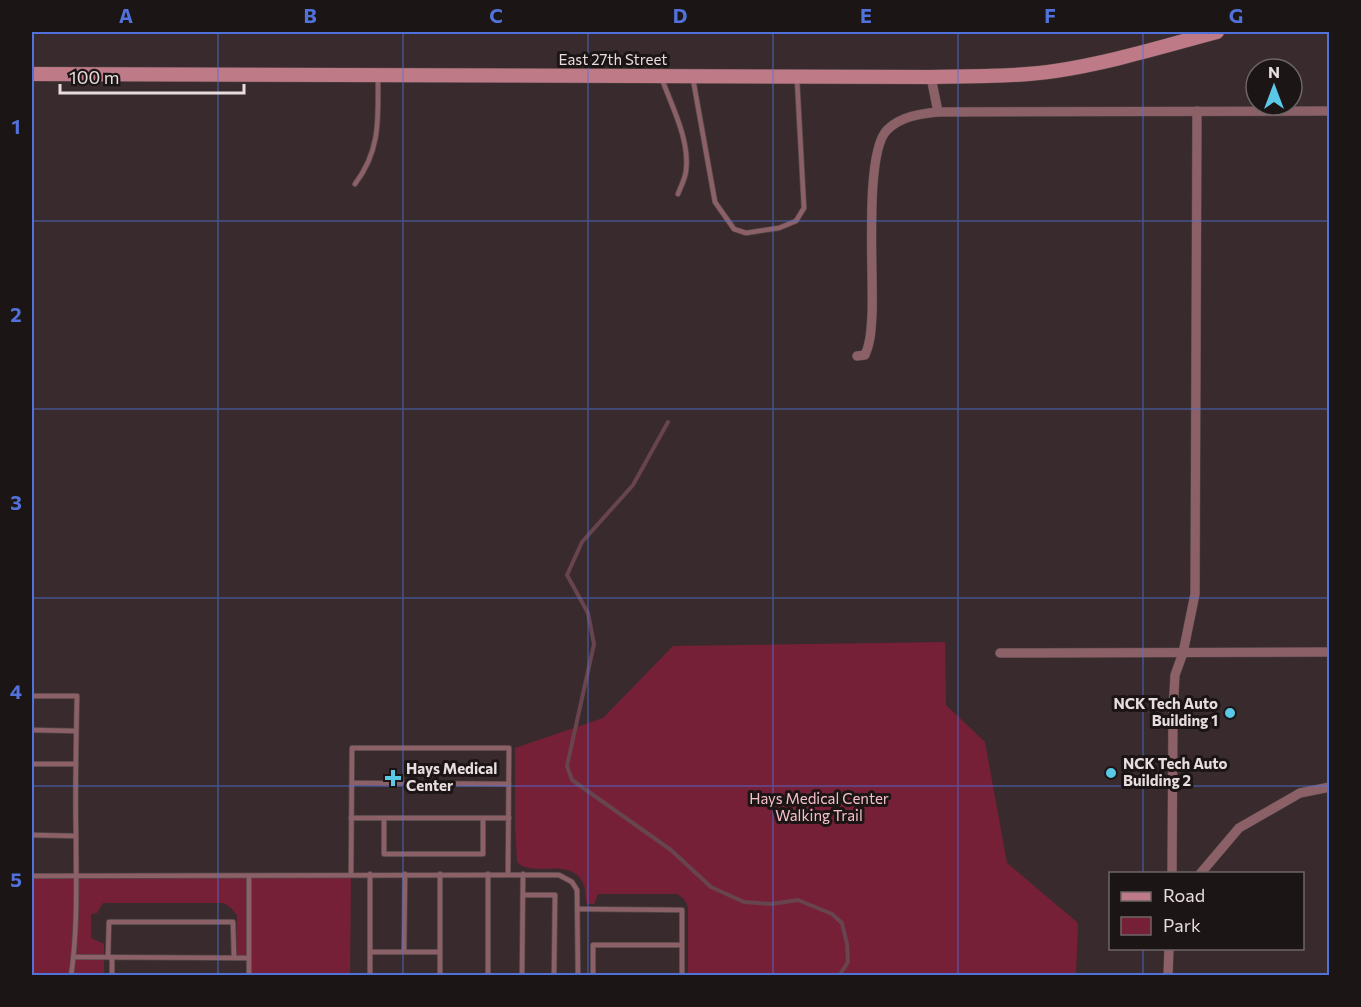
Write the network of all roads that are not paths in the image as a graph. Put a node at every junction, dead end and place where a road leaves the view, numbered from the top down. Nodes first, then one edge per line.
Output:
1 (1216, 32) edge
2 (32, 74) edge
3 (378, 75) junction
4 (661, 76) junction
5 (692, 76) junction
6 (797, 77) junction
7 (931, 77) junction
8 (938, 111) junction
9 (1197, 111) junction
10 (1329, 111) edge
11 (355, 184) dead end
12 (678, 194) dead end
13 (857, 356) dead end
14 (1329, 652) edge
15 (1000, 653) dead end
16 (1183, 653) junction
17 (32, 696) edge
18 (32, 730) edge
19 (76, 730) junction
20 (32, 764) edge
21 (76, 764) junction
22 (352, 783) junction
23 (509, 784) junction
24 (1329, 787) edge
25 (351, 818) junction
26 (384, 818) junction
27 (483, 818) junction
28 (509, 818) junction
29 (32, 836) edge
30 (76, 836) junction
31 (1172, 872) edge
32 (1201, 872) edge
33 (351, 874) junction
34 (370, 874) junction
35 (405, 874) junction
36 (440, 874) junction
37 (488, 874) junction
38 (508, 874) junction
39 (523, 874) junction
40 (32, 876) edge
41 (77, 876) junction
42 (249, 877) junction
43 (523, 894) junction
44 (578, 909) junction
45 (682, 945) junction
46 (1169, 950) edge
47 (370, 952) junction
48 (404, 952) junction
49 (440, 952) junction
50 (74, 957) junction
51 (110, 957) junction
52 (234, 958) junction
53 (249, 958) junction
54 (71, 975) edge
55 (112, 975) edge
56 (249, 975) edge
57 (370, 975) edge
58 (440, 975) edge
59 (488, 975) edge
60 (522, 975) edge
61 (554, 975) edge
62 (578, 975) edge
63 (593, 975) edge
64 (681, 975) edge
65 (1168, 975) edge

1 - 7 main road, East 27th Street
2 - 3 main road, East 27th Street
3 - 4 main road, East 27th Street
3 - 11 lane
4 - 5 main road, East 27th Street
4 - 12 lane
5 - 6 main road, East 27th Street
5 - 6 lane
6 - 7 main road, East 27th Street
7 - 8 street
8 - 9 street
8 - 13 street
9 - 10 street
9 - 16 street
14 - 16 street
15 - 16 street
16 - 31 street
17 - 19 lane
18 - 19 lane
19 - 21 lane
20 - 21 lane
21 - 30 lane
22 - 23 lane
22 - 23 lane
22 - 25 lane
23 - 28 lane
24 - 32 street
25 - 26 lane
25 - 33 lane
26 - 27 lane
26 - 27 lane
27 - 28 lane
28 - 38 lane
29 - 30 lane
30 - 41 lane
33 - 34 lane
33 - 42 lane
34 - 35 lane
34 - 47 lane
35 - 36 lane
35 - 48 lane
36 - 37 lane
36 - 49 lane
37 - 38 lane
37 - 59 lane
38 - 39 lane
39 - 43 lane
39 - 44 lane
40 - 41 lane
41 - 42 lane
41 - 50 lane
42 - 53 lane
43 - 60 lane
43 - 61 lane
44 - 45 lane
44 - 62 lane
45 - 63 lane
45 - 64 lane
46 - 65 street
47 - 48 lane
47 - 57 lane
48 - 49 lane
49 - 58 lane
50 - 51 lane
50 - 54 lane
51 - 52 lane
51 - 52 lane
51 - 55 lane
52 - 53 lane
53 - 56 lane

